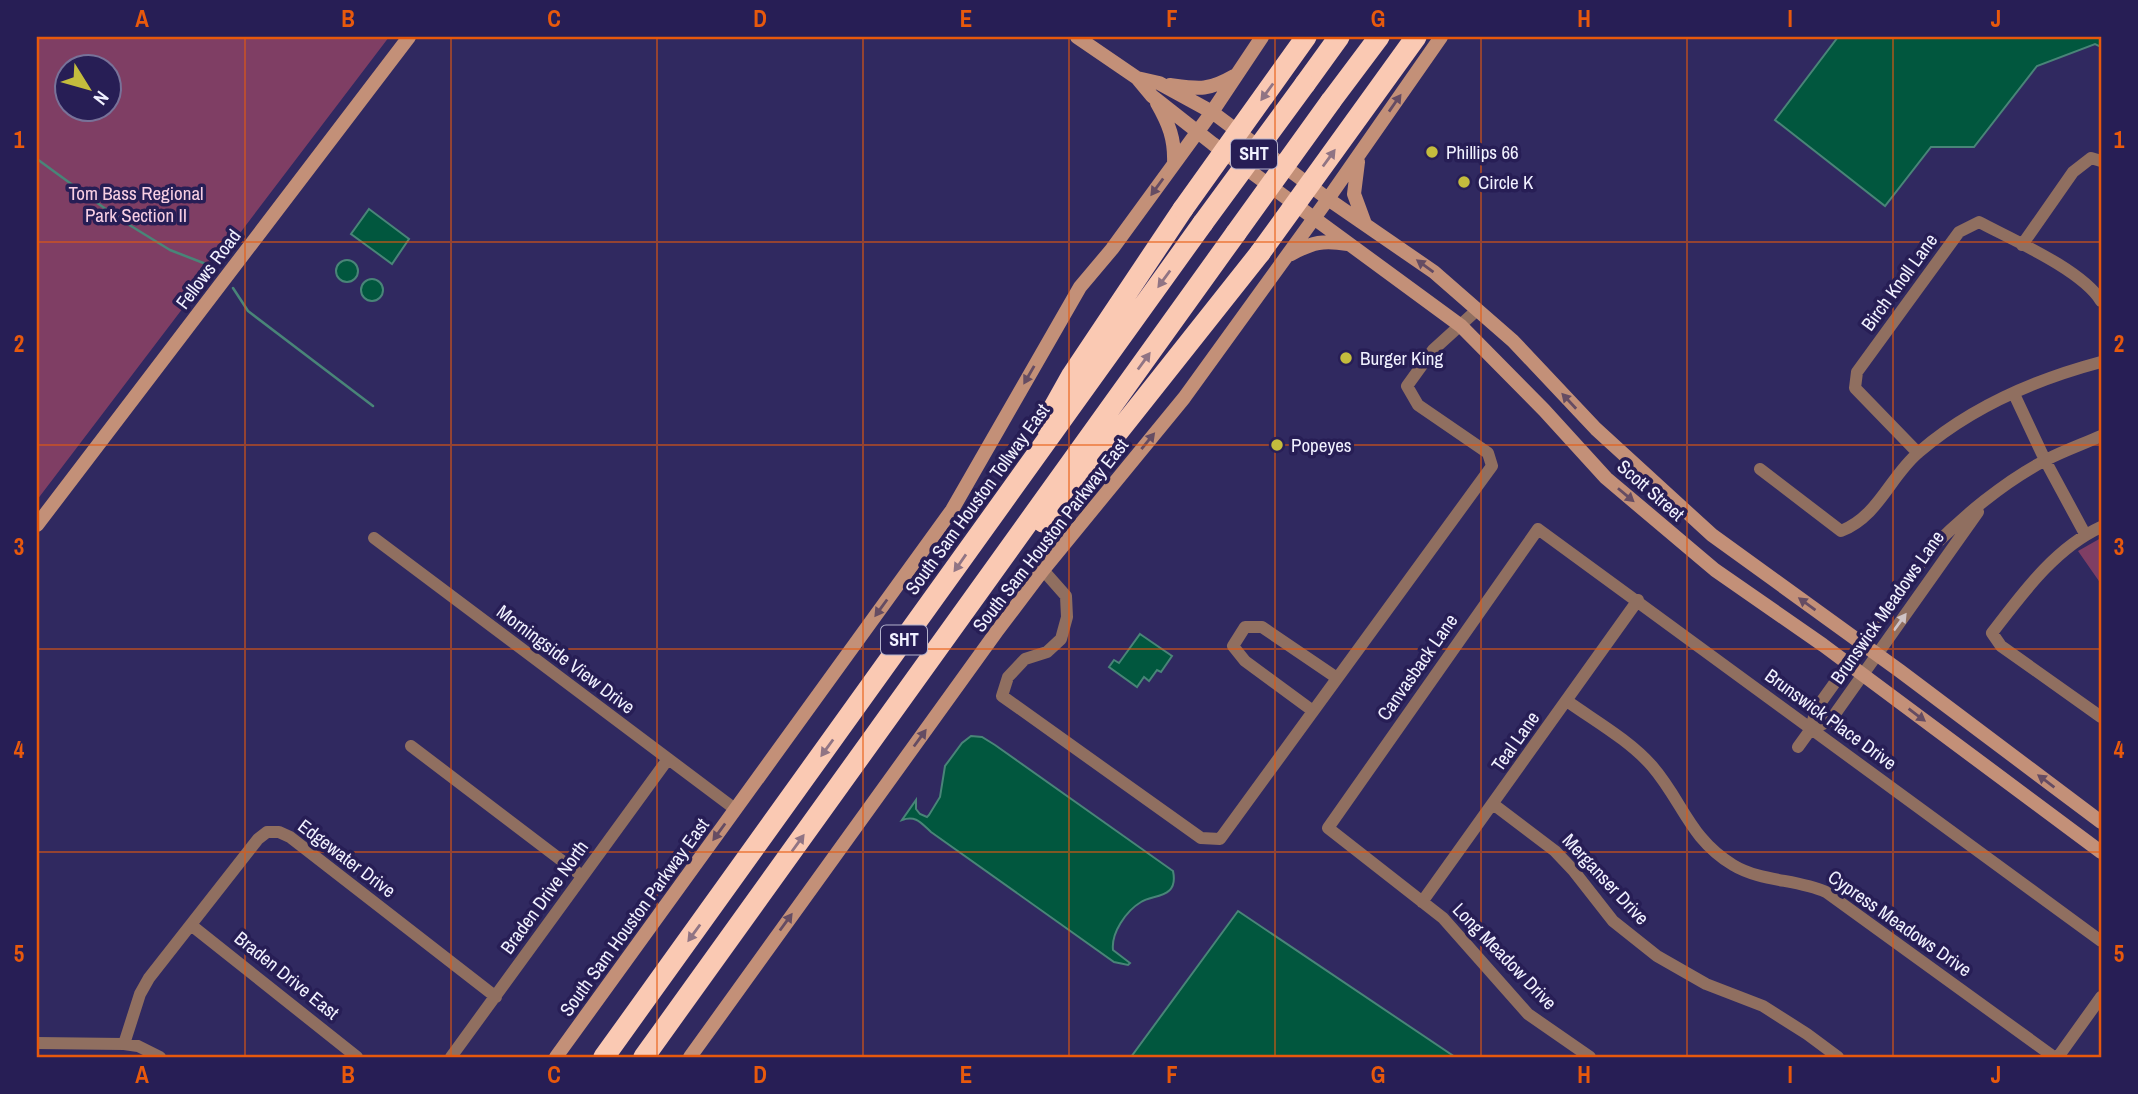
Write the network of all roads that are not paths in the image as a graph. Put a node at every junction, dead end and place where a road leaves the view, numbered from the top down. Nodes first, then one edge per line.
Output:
1 (409, 37) edge
2 (1077, 37) edge
3 (1262, 37) edge
4 (1306, 37) edge
5 (1339, 37) edge
6 (1378, 37) edge
7 (1416, 37) edge
8 (1441, 37) edge
9 (1238, 73) junction
10 (1156, 89) junction
11 (1212, 113) junction
12 (1197, 132) junction
13 (1359, 155) junction
14 (2096, 159) edge
15 (1174, 164) junction
16 (1328, 199) junction
17 (1313, 219) junction
18 (1365, 224) junction
19 (1350, 245) junction
20 (2022, 245) junction
21 (1286, 257) junction
22 (2101, 301) edge
23 (1477, 310) junction
24 (1461, 326) junction
25 (2101, 362) edge
26 (2014, 394) junction
27 (1596, 429) junction
28 (2101, 436) edge
29 (1578, 447) junction
30 (1917, 453) junction
31 (2045, 460) junction
32 (1760, 469) dead end
33 (1987, 499) junction
34 (989, 522) junction
35 (37, 525) edge
36 (2101, 527) edge
37 (1538, 529) joint
38 (2085, 534) junction
39 (374, 538) dead end
40 (1043, 570) junction
41 (1638, 600) junction
42 (946, 635) junction
43 (1863, 643) junction
44 (1877, 654) junction
45 (1849, 664) junction
46 (1863, 674) junction
47 (1337, 678) junction
48 (1567, 701) junction
49 (2099, 710) edge
50 (1312, 711) junction
51 (1811, 729) junction
52 (411, 746) dead end
53 (1798, 747) dead end
54 (668, 759) junction
55 (1493, 804) junction
56 (735, 809) junction
57 (2101, 822) edge
58 (1328, 828) joint
59 (2101, 852) edge
60 (582, 876) junction
61 (1422, 902) junction
62 (191, 925) junction
63 (2101, 941) edge
64 (496, 997) junction
65 (2101, 997) edge
66 (37, 1043) edge
67 (124, 1044) junction
68 (160, 1057) edge
69 (357, 1057) edge
70 (451, 1057) edge
71 (556, 1057) edge
72 (604, 1057) edge
73 (644, 1057) edge
74 (690, 1057) edge
75 (1590, 1057) edge
76 (1838, 1057) edge
77 (2056, 1057) edge

1 - 35 main road, Fellows Road
2 - 10 main road
3 - 9 main road, South Sam Houston Parkway East
4 -> 34 highway, bridge
5 -> 34 highway, South Sam Houston Tollway East / SHT, bridge
42 -> 6 highway, SHT, bridge
42 -> 7 highway, bridge
13 -> 8 main road, South Sam Houston Parkway East
9 - 10 main road
9 - 11 main road, South Sam Houston Parkway East
10 - 11 main road
10 - 12 main road
10 - 15 main road
11 - 12 main road, South Sam Houston Parkway East
11 - 16 main road, Scott Street
12 - 15 main road, South Sam Houston Parkway East
12 - 17 main road, Scott Street
13 - 16 main road, South Sam Houston Parkway East
13 - 18 main road
14 - 20 street
15 -> 56 main road, South Sam Houston Parkway East
16 - 17 main road, South Sam Houston Parkway East
16 - 18 main road, Scott Street
17 - 19 main road, Scott Street
17 - 21 main road, South Sam Houston Parkway East
23 -> 18 main road, Scott Street
19 - 21 main road
19 - 24 main road, Scott Street
20 - 22 street, Birch Knoll Lane
20 - 30 street, Birch Knoll Lane
40 -> 21 main road, South Sam Houston Parkway East
23 - 24 street
27 -> 23 main road, Scott Street
24 - 29 main road, Scott Street
24 - 47 street
25 - 26 street
26 - 30 street
26 - 31 street
27 - 29 main road
43 -> 27 main road, Scott Street
28 - 31 street, Brunswick Meadows Lane
29 -> 45 main road, Scott Street
30 - 32 street
31 - 33 street, Brunswick Meadows Lane
31 - 38 street
33 - 43 street, Brunswick Meadows Lane
44 -> 33 street, Brunswick Meadows Lane
34 -> 72 highway, South Sam Houston Tollway East / SHT
36 - 38 street
37 - 41 street, Brunswick Place Drive
37 - 58 street, Canvasback Lane
38 - 49 street
39 - 54 street, Morningside View Drive
40 - 50 street
74 -> 40 main road, South Sam Houston Parkway East
41 - 48 street, Teal Lane
41 - 51 street, Brunswick Place Drive
73 -> 42 highway, SHT
43 - 44 main road, Scott Street
43 - 45 street, Brunswick Meadows Lane
44 - 46 street, Brunswick Meadows Lane
57 -> 44 main road, Scott Street
45 - 46 main road, Scott Street
45 - 51 street, Brunswick Meadows Lane
46 - 51 street, Brunswick Meadows Lane
46 -> 59 main road, Scott Street
47 - 50 street
47 - 50 street
48 - 55 street, Teal Lane
48 - 77 street, Cypress Meadows Drive
51 - 53 street, Brunswick Meadows Lane
51 - 63 street, Brunswick Place Drive
52 - 60 street
54 - 56 street, Morningside View Drive
54 - 60 street, Braden Drive North
55 - 61 street, Teal Lane
55 - 76 street, Merganser Drive
56 -> 71 main road, South Sam Houston Parkway East
58 - 61 street, Long Meadow Drive
60 - 64 street, Braden Drive North
61 - 75 street, Long Meadow Drive
62 - 64 street, Edgewater Drive
62 - 67 street
62 - 69 street, Braden Drive East
64 - 70 street, Braden Drive North
65 - 77 street
66 - 67 street
67 - 68 street

